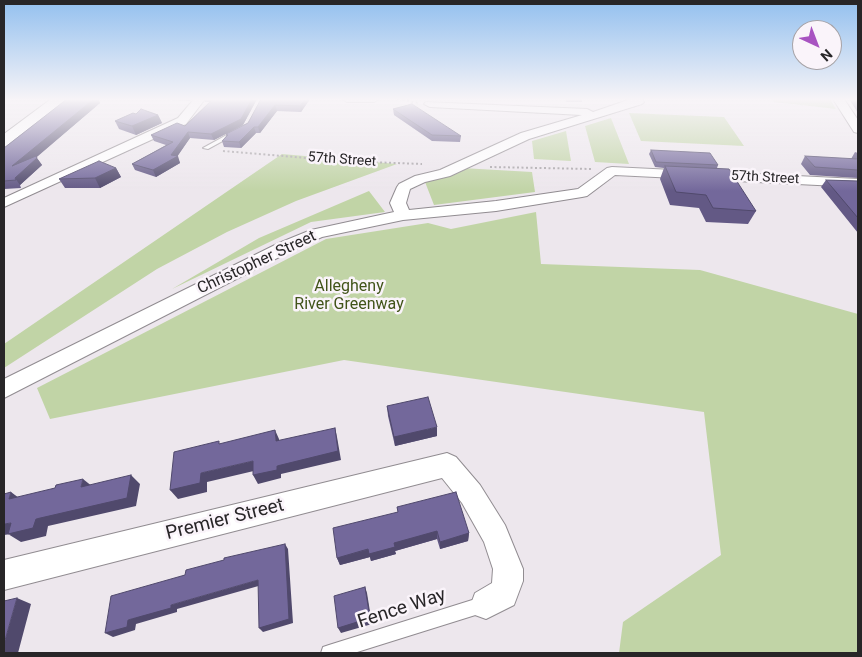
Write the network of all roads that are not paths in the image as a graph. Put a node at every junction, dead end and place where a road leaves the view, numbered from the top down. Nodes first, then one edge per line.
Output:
1 (20, 130) edge
2 (165, 130) edge
3 (241, 130) edge
4 (548, 130) edge
5 (4, 142) edge
6 (206, 148) dead end
7 (612, 171) joint
8 (858, 183) edge
9 (4, 203) edge
10 (403, 215) junction
11 (4, 389) edge
12 (4, 575) edge
13 (486, 604) joint
14 (329, 653) edge

1 - 5 street
2 - 9 street
3 - 6 lane
4 - 10 street
7 - 8 street, 57th Street
7 - 10 street, Christopher Street
10 - 11 street, Christopher Street
12 - 13 street, Premier Street
13 - 14 lane, Fence Way

